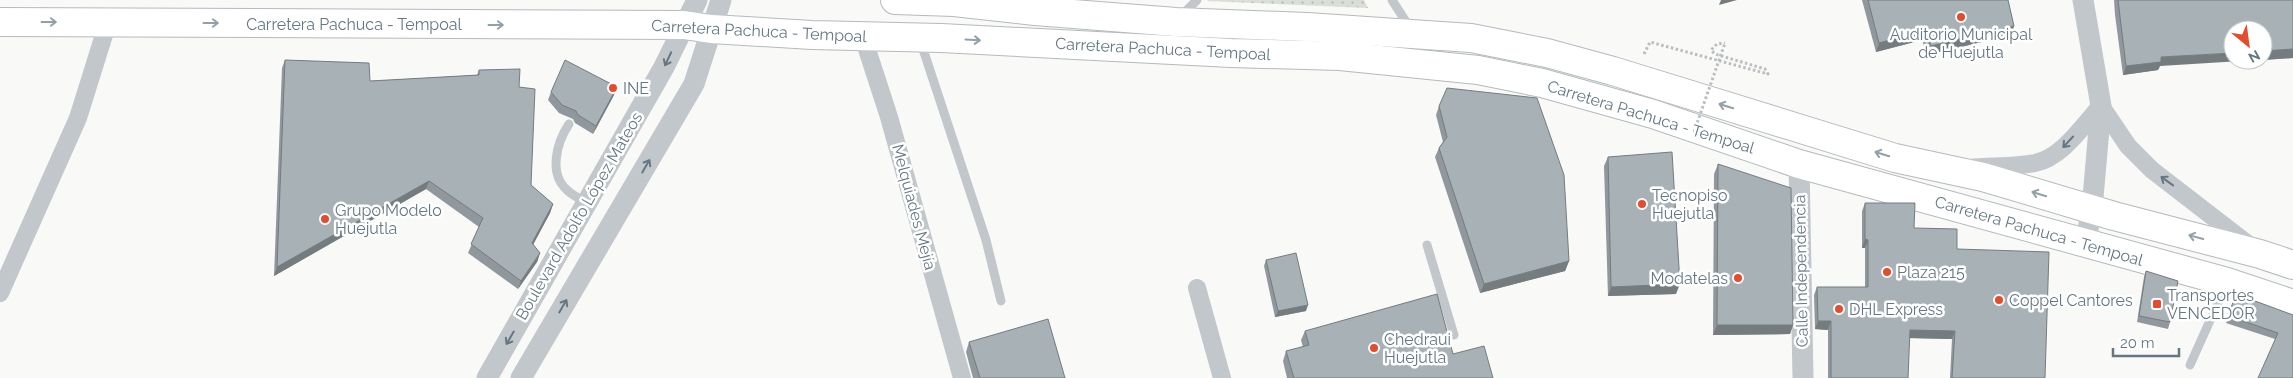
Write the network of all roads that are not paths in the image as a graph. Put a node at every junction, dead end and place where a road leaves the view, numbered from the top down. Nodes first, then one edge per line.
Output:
1 (698, 0) edge
2 (721, 0) edge
3 (895, 0) edge
4 (1197, 0) edge
5 (1392, 0) edge
6 (2083, 0) edge
7 (951, 1) edge
8 (1036, 6) edge
9 (374, 12) edge
10 (0, 22) edge
11 (108, 22) junction
12 (684, 25) junction
13 (711, 30) junction
14 (1173, 36) junction
15 (863, 37) junction
16 (930, 38) junction
17 (1417, 38) junction
18 (2100, 106) junction
19 (568, 124) dead end
20 (1799, 164) junction
21 (1949, 169) junction
22 (584, 209) junction
23 (2092, 209) junction
24 (608, 230) junction
25 (2085, 244) junction
26 (1427, 245) dead end
27 (2260, 254) junction
28 (2293, 265) edge
29 (2227, 282) junction
30 (1197, 288) dead end
31 (0, 293) edge
32 (1001, 302) dead end
33 (2293, 304) edge
34 (1454, 335) dead end
35 (2190, 365) dead end
36 (487, 378) edge
37 (521, 378) edge
38 (962, 378) edge
39 (1222, 378) edge
40 (1802, 378) edge

1 - 12 street, Boulevard Adolfo López Mateos
2 - 13 street, Boulevard Adolfo López Mateos
3 - 7 main road, Carretera Pachuca - Tempoal
4 - 14 lane
5 - 17 lane
6 - 18 street
7 - 8 main road, Carretera Pachuca - Tempoal
7 - 16 main road
8 - 14 main road, Carretera Pachuca - Tempoal
11 -> 9 main road, Carretera Pachuca - Tempoal
9 -> 12 main road, Carretera Pachuca - Tempoal
10 -> 11 main road, Carretera Pachuca - Tempoal
11 - 31 street
12 - 13 main road, Carretera Pachuca - Tempoal
12 -> 22 street, Boulevard Adolfo López Mateos
13 - 15 main road, Carretera Pachuca - Tempoal
24 -> 13 street, Boulevard Adolfo López Mateos
16 -> 14 main road, Carretera Pachuca - Tempoal
14 - 17 main road, Carretera Pachuca - Tempoal
14 - 20 main road, Carretera Pachuca - Tempoal
15 - 16 main road, Carretera Pachuca - Tempoal
15 - 38 street, Melquiades Mejía
16 - 32 lane
21 -> 17 main road, Carretera Pachuca - Tempoal
18 -> 21 street
18 - 23 street
27 -> 18 street
19 - 22 lane
20 - 25 main road, Carretera Pachuca - Tempoal
20 - 40 street, Calle Independencia
23 -> 21 main road, Carretera Pachuca - Tempoal
22 - 24 street
22 -> 36 street, Boulevard Adolfo López Mateos
23 - 25 street
27 -> 23 main road, Carretera Pachuca - Tempoal
37 -> 24 street, Boulevard Adolfo López Mateos
25 - 29 main road, Carretera Pachuca - Tempoal
26 - 34 lane
27 - 28 main road, Carretera Pachuca - Tempoal
29 - 33 main road, Carretera Pachuca - Tempoal
29 - 35 lane
30 - 39 street

